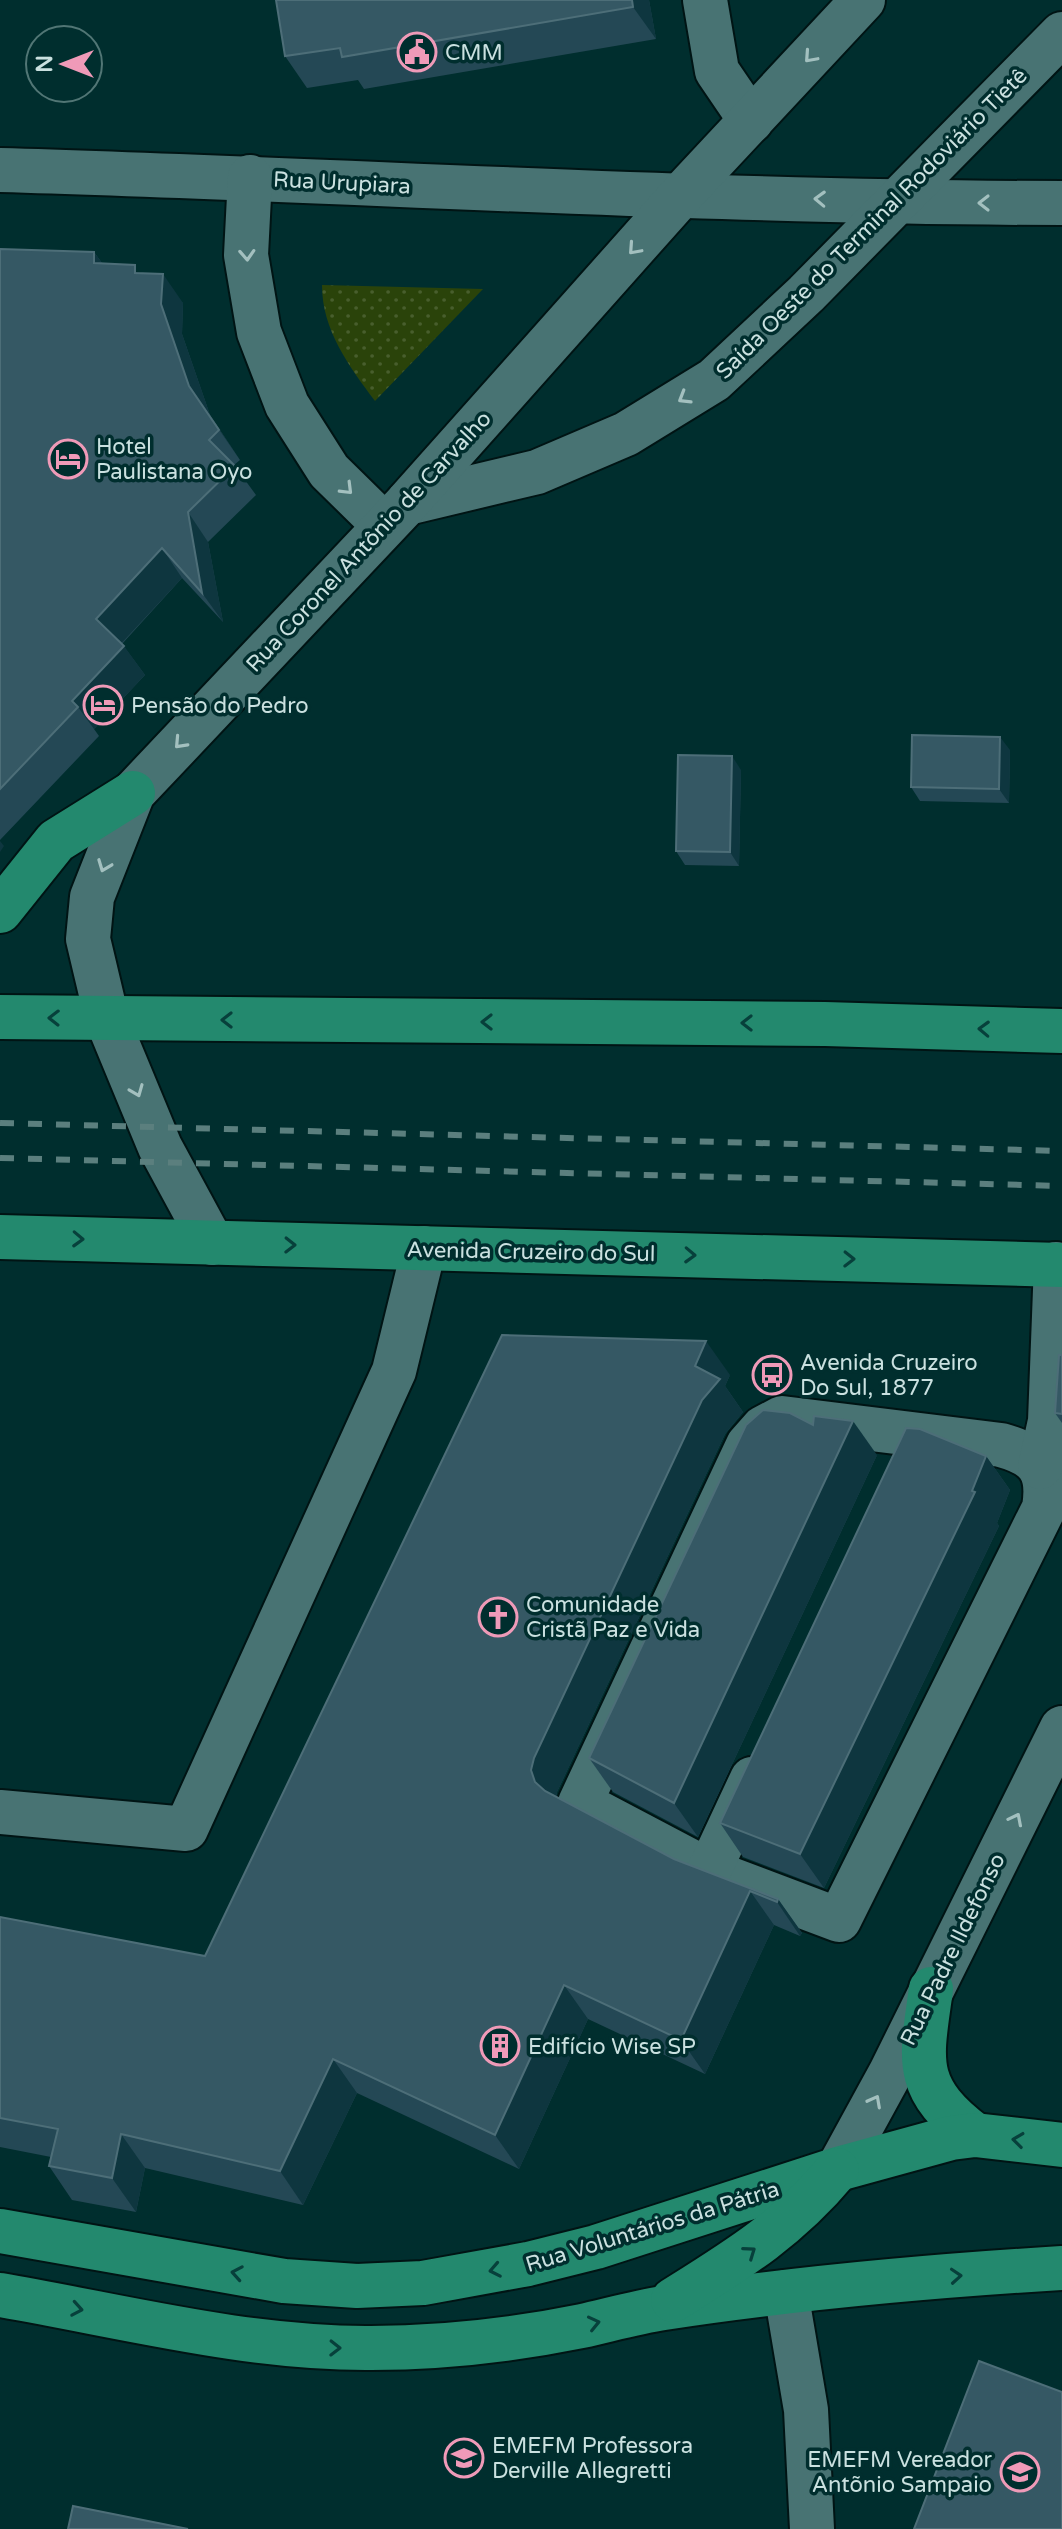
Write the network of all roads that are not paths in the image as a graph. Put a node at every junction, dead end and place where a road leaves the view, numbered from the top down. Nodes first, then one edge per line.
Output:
1 (705, 0) edge
2 (863, 0) edge
3 (1062, 34) edge
4 (751, 121) junction
5 (0, 170) edge
6 (250, 177) junction
7 (683, 193) junction
8 (898, 203) junction
9 (1062, 203) edge
10 (395, 514) junction
11 (133, 793) junction
12 (0, 911) edge
13 (0, 1017) edge
14 (107, 1019) junction
15 (1062, 1031) edge
16 (0, 1237) edge
17 (212, 1243) junction
18 (424, 1248) junction
19 (1059, 1264) edge
20 (915, 1433) junction
21 (1040, 1467) junction
22 (895, 1475) edge
23 (1062, 1728) edge
24 (769, 1744) edge
25 (0, 1812) edge
26 (709, 1871) junction
27 (931, 1989) junction
28 (975, 2135) junction
29 (1062, 2145) edge
30 (838, 2169) junction
31 (0, 2231) edge
32 (1062, 2268) edge
33 (786, 2292) junction
34 (0, 2295) edge
35 (660, 2308) junction
36 (812, 2529) edge

1 - 4 street
2 -> 4 street, Rua Coronel Antônio de Carvalho
3 - 8 street, Saída Oeste do Terminal Rodoviário Tietê
4 - 7 street, Rua Coronel Antônio de Carvalho
5 - 6 street, Rua Urupiara
6 - 7 street, Rua Urupiara
6 -> 10 street
8 -> 7 street, Rua Urupiara
7 -> 10 street, Rua Coronel Antônio de Carvalho
9 -> 8 street, Rua Urupiara
8 -> 10 street, Saída Oeste do Terminal Rodoviário Tietê
10 -> 11 street, Rua Coronel Antônio de Carvalho
11 - 12 main road
11 -> 14 street, Rua Coronel Antônio de Carvalho
14 -> 13 main road
15 -> 14 main road
14 -> 17 street, Rua Coronel Antônio de Carvalho
16 -> 17 main road, Avenida Cruzeiro do Sul
17 -> 18 main road, Avenida Cruzeiro do Sul
18 -> 19 main road, Avenida Cruzeiro do Sul
18 - 25 street
19 - 21 street
20 - 21 street
20 - 22 street
20 - 26 street
21 - 26 street
27 -> 23 street, Rua Padre Ildefonso
24 - 26 street
27 - 28 main road
30 -> 27 street, Rua Padre Ildefonso
29 -> 28 main road, Rua Voluntários da Pátria
28 - 30 main road, Rua Voluntários da Pátria
30 -> 31 main road, Rua Voluntários da Pátria
35 -> 30 main road
33 -> 32 main road
33 - 35 main road
33 - 36 street
34 -> 35 main road

